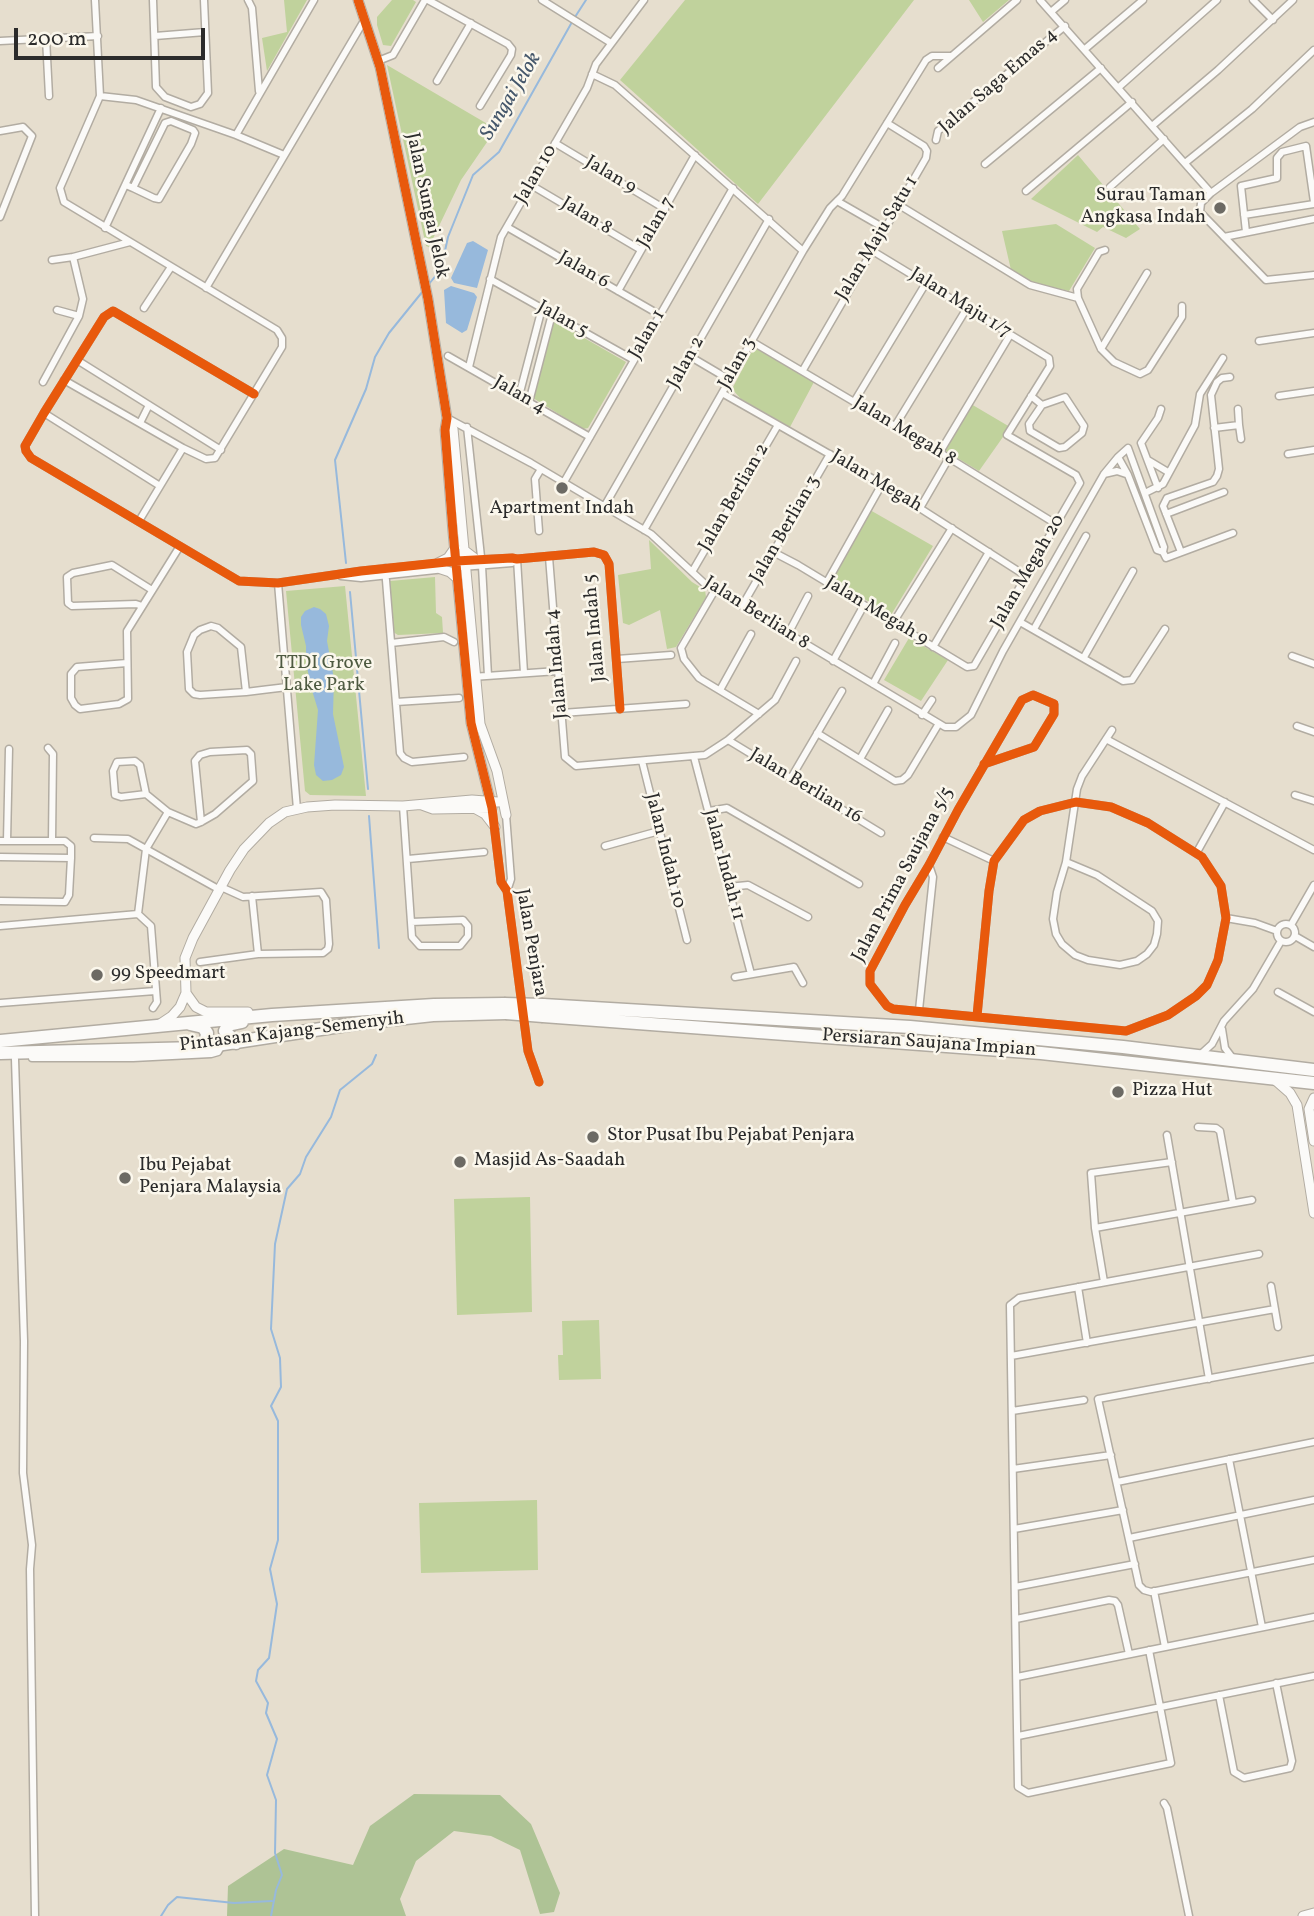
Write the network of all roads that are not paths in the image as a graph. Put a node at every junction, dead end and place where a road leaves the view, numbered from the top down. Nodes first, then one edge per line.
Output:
1 (95, 0) edge
2 (153, 0) edge
3 (204, 0) edge
4 (248, 0) edge
5 (314, 0) edge
6 (359, 0) edge
7 (427, 0) edge
8 (542, 0) edge
9 (645, 0) edge
10 (1017, 0) edge
11 (1040, 0) edge
12 (1065, 0) edge
13 (1143, 0) edge
14 (1217, 0) edge
15 (1253, 0) edge
16 (1293, 0) edge
17 (1052, 11) junction
18 (365, 19) junction
19 (1273, 20) junction
20 (471, 23) junction
21 (1065, 26) junction
22 (205, 32) junction
23 (98, 36) junction
24 (155, 36) junction
25 (46, 38) junction
26 (0, 41) edge
27 (611, 43) junction
28 (1085, 49) junction
29 (1314, 50) edge
30 (950, 56) junction
31 (378, 61) junction
32 (937, 68) dead end
33 (1101, 68) junction
34 (592, 74) junction
35 (437, 81) dead end
36 (1119, 87) junction
37 (259, 93) junction
38 (49, 96) dead end
39 (100, 96) junction
40 (1132, 102) junction
41 (480, 106) dead end
42 (161, 108) junction
43 (1314, 122) edge
44 (887, 123) junction
45 (1152, 126) junction
46 (0, 131) edge
47 (236, 135) junction
48 (1164, 139) junction
49 (936, 140) dead end
50 (555, 144) junction
51 (284, 155) junction
52 (695, 155) junction
53 (1185, 163) junction
54 (985, 164) dead end
55 (125, 185) junction
56 (531, 185) junction
57 (1110, 187) dead end
58 (133, 188) junction
59 (733, 188) junction
60 (1026, 191) dead end
61 (1211, 193) junction
62 (837, 201) junction
63 (1314, 203) edge
64 (899, 205) junction
65 (2, 206) edge
66 (665, 209) junction
67 (1244, 215) junction
68 (0, 217) edge
69 (769, 219) junction
70 (1314, 219) edge
71 (506, 227) junction
72 (106, 228) junction
73 (884, 228) junction
74 (1246, 232) junction
75 (1224, 237) junction
76 (130, 242) junction
77 (641, 250) junction
78 (872, 250) junction
79 (1105, 250) dead end
80 (803, 251) junction
81 (73, 257) junction
82 (52, 260) dead end
83 (171, 267) junction
84 (1147, 273) dead end
85 (1314, 275) edge
86 (490, 279) junction
87 (926, 283) junction
88 (206, 288) junction
89 (618, 291) junction
90 (1078, 298) junction
91 (1182, 306) dead end
92 (144, 308) dead end
93 (542, 308) junction
94 (967, 308) junction
95 (57, 310) dead end
96 (552, 314) junction
97 (660, 315) junction
98 (79, 316) junction
99 (1314, 333) edge
100 (1010, 335) junction
101 (751, 341) junction
102 (1259, 341) dead end
103 (1101, 349) junction
104 (448, 356) dead end
105 (691, 357) junction
106 (1223, 358) dead end
107 (77, 360) junction
108 (634, 360) junction
109 (468, 367) junction
110 (803, 370) junction
111 (1230, 377) dead end
112 (65, 380) junction
113 (730, 380) junction
114 (43, 382) dead end
115 (1314, 391) edge
116 (722, 393) junction
117 (254, 394) junction
118 (519, 396) junction
119 (1031, 396) junction
120 (1279, 396) dead end
121 (529, 402) junction
122 (854, 402) junction
123 (149, 405) junction
124 (1042, 405) junction
125 (1161, 409) dead end
126 (1238, 410) dead end
127 (44, 413) junction
128 (447, 420) junction
129 (140, 423) junction
130 (778, 425) junction
131 (1239, 425) junction
132 (895, 426) junction
133 (467, 427) junction
134 (1214, 428) junction
135 (590, 437) junction
136 (1241, 439) dead end
137 (183, 448) junction
138 (221, 450) junction
139 (1314, 450) edge
140 (940, 452) junction
141 (830, 454) junction
142 (1288, 454) dead end
143 (1118, 457) junction
144 (949, 458) junction
145 (1148, 460) junction
146 (541, 469) junction
147 (1168, 472) junction
148 (1104, 474) junction
149 (1128, 475) junction
150 (564, 482) junction
151 (882, 484) junction
152 (160, 486) junction
153 (1158, 488) junction
154 (1224, 492) dead end
155 (1145, 493) junction
156 (604, 507) junction
157 (919, 508) junction
158 (1166, 514) junction
159 (138, 521) junction
160 (1056, 524) junction
161 (952, 528) junction
162 (644, 530) junction
163 (539, 531) dead end
164 (1233, 533) dead end
165 (1086, 536) dead end
166 (180, 546) junction
167 (459, 549) junction
168 (773, 552) junction
169 (989, 552) junction
170 (1163, 552) junction
171 (1181, 552) junction
172 (549, 557) junction
173 (517, 559) junction
174 (479, 563) junction
175 (440, 566) junction
176 (461, 568) junction
177 (1133, 571) dead end
178 (385, 572) junction
179 (692, 572) junction
180 (1026, 576) junction
181 (827, 582) junction
182 (278, 583) junction
183 (152, 590) junction
184 (715, 590) junction
185 (808, 596) dead end
186 (864, 605) junction
187 (142, 606) junction
188 (742, 606) junction
189 (1020, 622) junction
190 (893, 623) junction
191 (1034, 629) junction
192 (1164, 629) dead end
193 (751, 634) dead end
194 (788, 634) junction
195 (454, 642) dead end
196 (391, 643) junction
197 (895, 643) dead end
198 (933, 647) junction
199 (671, 655) dead end
200 (1292, 656) dead end
201 (1084, 657) junction
202 (617, 659) junction
203 (796, 661) dead end
204 (833, 661) junction
205 (978, 662) joint
206 (127, 663) junction
207 (1314, 664) edge
208 (558, 670) junction
209 (524, 673) junction
210 (488, 676) junction
211 (472, 677) junction
212 (873, 684) junction
213 (287, 687) junction
214 (720, 690) junction
215 (842, 691) dead end
216 (246, 692) junction
217 (460, 698) dead end
218 (932, 700) dead end
219 (396, 702) junction
220 (685, 704) dead end
221 (620, 709) junction
222 (888, 710) dead end
223 (562, 713) junction
224 (760, 714) junction
225 (922, 715) junction
226 (938, 725) junction
227 (1297, 726) dead end
228 (1112, 730) dead end
229 (1314, 732) edge
230 (817, 733) junction
231 (1106, 739) junction
232 (728, 740) junction
233 (48, 748) dead end
234 (9, 749) dead end
235 (464, 757) dead end
236 (694, 757) junction
237 (860, 759) junction
238 (642, 761) junction
239 (984, 764) junction
240 (790, 778) junction
241 (486, 781) junction
242 (499, 781) junction
243 (146, 794) junction
244 (1295, 795) dead end
245 (1314, 801) edge
246 (1076, 802) junction
247 (1225, 802) junction
248 (493, 803) junction
249 (474, 804) junction
250 (403, 806) junction
251 (297, 809) junction
252 (709, 811) junction
253 (168, 812) junction
254 (506, 815) junction
255 (201, 822) junction
256 (495, 827) junction
257 (659, 831) junction
258 (881, 833) dead end
259 (943, 837) junction
260 (94, 838) dead end
261 (3, 841) edge
262 (52, 841) junction
263 (605, 846) dead end
264 (146, 849) junction
265 (1314, 850) edge
266 (484, 852) dead end
267 (1197, 852) junction
268 (0, 858) edge
269 (71, 858) junction
270 (408, 859) junction
271 (994, 861) junction
272 (1066, 862) junction
273 (929, 864) junction
274 (859, 884) dead end
275 (1314, 885) edge
276 (729, 887) junction
277 (220, 888) junction
278 (507, 891) junction
279 (253, 896) junction
280 (0, 901) edge
281 (138, 914) junction
282 (808, 917) dead end
283 (1226, 918) junction
284 (411, 922) junction
285 (1291, 925) junction
286 (0, 926) edge
287 (1277, 931) junction
288 (1295, 936) junction
289 (687, 940) dead end
290 (1281, 941) junction
291 (1314, 947) edge
292 (258, 954) junction
293 (200, 962) dead end
294 (751, 974) junction
295 (735, 976) dead end
296 (803, 983) dead end
297 (155, 991) junction
298 (1278, 992) dead end
299 (186, 993) junction
300 (0, 1003) edge
301 (153, 1008) dead end
302 (505, 1009) junction
303 (543, 1010) junction
304 (919, 1010) junction
305 (315, 1012) junction
306 (1314, 1012) edge
307 (272, 1014) junction
308 (977, 1016) junction
309 (179, 1023) junction
310 (158, 1025) junction
311 (1222, 1027) junction
312 (0, 1041) edge
313 (236, 1043) junction
314 (222, 1045) junction
315 (197, 1048) junction
316 (0, 1053) edge
317 (1196, 1056) junction
318 (0, 1059) edge
319 (15, 1059) junction
320 (1234, 1060) junction
321 (1314, 1070) edge
322 (1275, 1079) junction
323 (539, 1082) dead end
324 (1314, 1083) edge
325 (1314, 1098) edge
326 (1198, 1126) dead end
327 (1167, 1135) dead end
328 (1314, 1141) edge
329 (1172, 1162) junction
330 (1252, 1200) dead end
331 (1233, 1203) junction
332 (1181, 1213) junction
333 (1314, 1213) edge
334 (1095, 1228) junction
335 (1259, 1255) dead end
336 (1190, 1267) junction
337 (1104, 1282) junction
338 (1271, 1286) dead end
339 (1078, 1287) junction
340 (1275, 1309) junction
341 (1200, 1323) junction
342 (1278, 1328) dead end
343 (1087, 1343) junction
344 (1011, 1356) junction
345 (1314, 1361) edge
346 (1209, 1379) junction
347 (1084, 1400) dead end
348 (1012, 1411) junction
349 (1314, 1442) edge
350 (1111, 1455) junction
351 (1229, 1459) junction
352 (1013, 1469) junction
353 (1116, 1482) junction
354 (1314, 1500) edge
355 (1123, 1510) junction
356 (1240, 1515) junction
357 (1014, 1529) junction
358 (1129, 1538) junction
359 (1314, 1560) edge
360 (1135, 1564) junction
361 (1251, 1572) junction
362 (1015, 1587) junction
363 (1154, 1591) junction
364 (1314, 1616) edge
365 (1016, 1619) junction
366 (1262, 1627) junction
367 (1165, 1647) junction
368 (1149, 1650) junction
369 (1129, 1654) junction
370 (1314, 1676) edge
371 (1017, 1677) junction
372 (1276, 1684) junction
373 (1219, 1695) junction
374 (1160, 1707) junction
375 (1018, 1736) junction
376 (1164, 1802) dead end
377 (35, 1913) edge
378 (1314, 1913) edge
379 (27, 1916) edge
380 (1189, 1916) edge
381 (1303, 1916) edge

1 - 23 street
2 - 24 street
3 - 22 street
4 - 37 street
5 - 37 street
6 - 18 street, Jalan Sungai Jelok
7 - 20 street
7 - 31 street
8 - 27 street
9 - 27 street, Jalan 10
10 - 30 street
11 - 17 street
12 - 17 street
13 - 28 street
14 - 36 street
15 - 19 street
16 - 19 street
17 - 21 street
18 - 31 street, Jalan Sungai Jelok
18 - 51 street
19 - 45 street
20 - 35 street
20 - 41 street
21 - 28 street
21 - 49 street, Jalan Saga Emas 4
22 - 24 street
22 - 24 street
23 - 25 street
23 - 39 street
25 - 26 street
25 - 38 street
27 - 34 street, Jalan 10
28 - 33 street
29 - 53 street
30 - 32 street
30 - 44 street, Jalan 3
31 - 128 street, Jalan Sungai Jelok
33 - 36 street
33 - 54 street
34 - 50 street, Jalan 10
34 - 52 street
36 - 40 street
37 - 47 street
39 - 42 street
39 - 72 street
40 - 45 street
40 - 60 street
42 - 47 street
42 - 55 street
43 - 61 street
44 - 62 street, Jalan 3
44 - 64 street, Jalan Maju Satu 1
45 - 48 street
46 - 65 street
47 - 51 street
48 - 53 street
48 - 57 street
50 - 56 street, Jalan 10
50 - 66 street, Jalan 9
51 - 88 street
52 - 59 street
52 - 66 street, Jalan 7
53 - 61 street
55 - 58 street
55 - 72 street
56 - 71 street, Jalan 10
56 - 77 street, Jalan 8
58 - 58 street
59 - 69 street
59 - 97 street, Jalan 1
61 - 75 street
62 - 73 street
62 - 80 street, Jalan 3
63 - 67 street
63 - 67 street
64 - 73 street, Jalan Maju Satu 1
64 - 90 street
65 - 68 street
66 - 77 street, Jalan 7
67 - 74 street
69 - 80 street
69 - 105 street, Jalan 2
70 - 74 street
71 - 86 street, Jalan 10
71 - 89 street, Jalan 6
72 - 76 street
73 - 78 street, Jalan Maju Satu 1
74 - 75 street
75 - 85 street
76 - 81 street
76 - 83 street
77 - 89 street, Jalan 7
78 - 87 street, Jalan Maju 1/7
78 - 110 street, Jalan Maju Satu 1
79 - 90 street
80 - 101 street, Jalan 3
81 - 82 street
81 - 98 street
83 - 88 street
83 - 92 street
84 - 103 street
86 - 93 street, Jalan 5
86 - 109 street, Jalan 10
87 - 94 street, Jalan Maju 1/7
87 - 122 street
88 - 117 street
89 - 97 street, Jalan 6
90 - 103 street
91 - 103 street
93 - 96 street, Jalan 5
93 - 118 street
94 - 100 street, Jalan Maju 1/7
94 - 132 street
95 - 98 street
96 - 108 street, Jalan 5
96 - 121 street
97 - 108 street, Jalan 1
98 - 114 street
99 - 102 street
100 - 119 street, Jalan Maju 1/7
100 - 140 street
101 - 110 street, Jalan Megah 8
101 - 113 street, Jalan 3
104 - 109 street, Jalan 4
105 - 113 street
105 - 156 street, Jalan 2
106 - 147 street
107 - 112 street
107 - 117 street
107 - 123 street
108 - 135 street, Jalan 1
109 - 118 street, Jalan 4
110 - 122 street, Jalan Megah 8
111 - 134 street
112 - 127 street
112 - 129 street
113 - 116 street, Jalan 3
115 - 120 street
116 - 130 street, Jalan Megah
116 - 162 street, Jalan 3
117 - 138 street
118 - 121 street, Jalan 4
119 - 124 street
119 - 160 street, Jalan Megah 20
121 - 135 street, Jalan 4
122 - 132 street, Jalan Megah 8
123 - 129 street
123 - 138 street
124 - 124 street
125 - 145 street
126 - 131 street
127 - 152 street
127 - 159 street
128 - 133 street, Jalan Berlian 8
128 - 167 street, Jalan Sungai Jelok
129 - 137 street
130 - 141 street, Jalan Megah
130 - 179 street, Jalan Berlian 2
131 - 134 street
131 - 136 street
132 - 140 street, Jalan Megah 8
133 - 146 street, Jalan Berlian 8
133 - 174 street
134 - 158 street
135 - 150 street, Jalan 1
137 - 138 street
137 - 152 street
139 - 142 street
140 - 144 street, Jalan Megah 8
141 - 151 street, Jalan Megah
141 - 168 street, Jalan Berlian 3
143 - 148 street
143 - 149 street
143 - 155 street
144 - 157 street
144 - 160 street, Jalan Megah 8
145 - 147 street
145 - 153 street
146 - 150 street, Jalan Berlian 8
146 - 163 street
147 - 153 street
148 - 149 street
148 - 189 street
149 - 170 street
150 - 156 street, Jalan Berlian 8
151 - 157 street, Jalan Megah
151 - 181 street
152 - 159 street
153 - 155 street
154 - 158 street
155 - 170 street
156 - 162 street, Jalan Berlian 8
157 - 161 street, Jalan Megah
158 - 171 street
159 - 166 street
160 - 180 street, Jalan Megah 20
161 - 169 street, Jalan Megah
161 - 190 street
162 - 179 street, Jalan Berlian 8
164 - 171 street
165 - 191 street
166 - 182 street
166 - 183 street
167 - 174 street
167 - 175 street
167 - 176 street, Jalan Sungai Jelok
168 - 181 street, Jalan Megah 9
168 - 188 street, Jalan Berlian 3
169 - 180 street, Jalan Megah
169 - 198 street
170 - 171 street
172 - 173 street
172 - 202 street, Jalan Indah 5
172 - 208 street, Jalan Indah 4
173 - 174 street
173 - 209 street
174 - 176 street
174 - 176 street
174 - 210 street
175 - 176 street
175 - 176 street
175 - 178 street
176 - 211 street, Jalan Sungai Jelok
177 - 201 street
178 - 182 street
178 - 196 street
179 - 184 street, Jalan Berlian 8
180 - 205 street, Jalan Megah 20
181 - 186 street, Jalan Megah 9
182 - 213 street
183 - 187 street
183 - 187 street
184 - 188 street, Jalan Berlian 8
184 - 214 street
185 - 194 street
186 - 190 street, Jalan Megah 9
186 - 204 street
187 - 206 street
188 - 194 street, Jalan Berlian 8
189 - 191 street
189 - 226 street
190 - 198 street, Jalan Megah 9
191 - 201 street
192 - 201 street
193 - 214 street
194 - 204 street, Jalan Berlian 8
195 - 196 street
196 - 219 street
197 - 212 street
198 - 205 street, Jalan Megah 9
199 - 202 street
200 - 207 street
202 - 221 street, Jalan Indah 5
203 - 224 street
204 - 212 street, Jalan Berlian 8
206 - 206 street
208 - 209 street
208 - 223 street, Jalan Indah 4
209 - 210 street
210 - 211 street
211 - 241 street, Jalan Sungai Jelok
211 - 242 street, Jalan Sungai Jelok
212 - 225 street, Jalan Berlian 8
213 - 216 street
213 - 251 street
214 - 224 street
215 - 230 street
216 - 216 street
217 - 219 street
218 - 225 street
219 - 235 street
220 - 221 street
221 - 223 street
222 - 237 street
223 - 238 street, Jalan Indah 4
224 - 232 street
225 - 226 street, Jalan Berlian 8
226 - 237 street
227 - 229 street
228 - 231 street
230 - 237 street
230 - 240 street
231 - 246 street
231 - 247 street
232 - 236 street
232 - 240 street, Jalan Berlian 16
233 - 262 street
234 - 261 street
236 - 238 street
236 - 252 street, Jalan Indah 11
238 - 257 street, Jalan Indah 10
239 - 239 street, Jalan Prima Saujana 5/5
239 - 259 street, Jalan Prima Saujana 5/5
240 - 258 street, Jalan Berlian 16
241 - 248 street, Jalan Sungai Jelok
241 - 249 street
242 - 248 street
242 - 254 street
243 - 243 street
243 - 253 street
244 - 245 street
246 - 267 street
246 - 271 street
246 - 272 street
247 - 265 street
247 - 267 street
248 - 249 street
248 - 254 street
248 - 256 street, Jalan Penjara
249 - 250 street
249 - 256 street
250 - 251 street
250 - 270 street
251 - 277 street
252 - 274 street
252 - 276 street, Jalan Indah 11
253 - 255 street
253 - 264 street
254 - 278 street
255 - 255 street
256 - 278 street, Jalan Penjara
257 - 263 street
257 - 289 street, Jalan Indah 10
259 - 271 street
259 - 273 street, Jalan Prima Saujana 5/5
260 - 264 street
261 - 262 street
262 - 269 street
264 - 277 street
264 - 281 street
266 - 270 street
267 - 283 street
268 - 269 street
269 - 280 street
270 - 284 street
271 - 308 street
272 - 272 street
273 - 304 street
273 - 304 street, Jalan Prima Saujana 5/5
275 - 285 street
276 - 282 street
276 - 294 street, Jalan Indah 11
277 - 279 street
277 - 299 street
278 - 323 street, Jalan Penjara
279 - 292 street
279 - 292 street
281 - 286 street
281 - 297 street
283 - 287 street
283 - 308 street
284 - 284 street
285 - 287 street
285 - 288 street
287 - 290 street
288 - 290 street
288 - 291 street
290 - 311 street
292 - 293 street
294 - 295 street
294 - 296 street
297 - 300 street
297 - 301 street
298 - 306 street
299 - 307 street
299 - 310 street
302 - 303 highway, Pintasan Kajang-Semenyih, bridge
302 - 305 highway, Pintasan Kajang-Semenyih
302 - 313 highway, Pintasan Kajang-Semenyih
303 - 317 highway, Persiaran Saujana Impian
303 - 322 highway, Persiaran Saujana Impian
304 - 308 street
305 - 307 highway, Pintasan Kajang-Semenyih
305 - 313 highway
307 - 309 highway, Pintasan Kajang-Semenyih
309 - 310 highway, Pintasan Kajang-Semenyih
309 - 315 highway
310 - 312 highway, Pintasan Kajang-Semenyih
311 - 317 street
311 - 320 street
313 - 314 highway, Pintasan Kajang-Semenyih
314 - 315 highway, Pintasan Kajang-Semenyih
314 - 319 street
315 - 316 highway, Pintasan Kajang-Semenyih
317 - 320 highway, Persiaran Saujana Impian
318 - 319 street
319 - 377 street
320 - 321 highway, Persiaran Saujana Impian
322 - 324 highway
322 - 333 street
325 - 328 street
326 - 331 street
327 - 329 street
329 - 332 street
329 - 334 street
330 - 331 street
331 - 332 street
332 - 334 street
332 - 336 street
334 - 337 street
335 - 336 street
336 - 337 street
336 - 341 street
337 - 339 street
338 - 340 street
339 - 343 street
339 - 344 street
340 - 341 street
340 - 342 street
341 - 343 street
341 - 346 street
343 - 344 street
344 - 348 street
345 - 346 street
346 - 350 street
347 - 348 street
348 - 352 street
349 - 351 street
350 - 352 street
350 - 353 street
351 - 353 street
351 - 356 street
352 - 357 street
353 - 355 street
354 - 356 street
355 - 357 street
355 - 358 street
356 - 358 street
356 - 361 street
357 - 362 street
358 - 360 street
359 - 361 street
360 - 362 street
360 - 363 street
361 - 363 street
361 - 366 street
362 - 365 street
363 - 367 street
364 - 366 street
365 - 369 street
365 - 371 street
366 - 367 street
367 - 368 street
368 - 369 street
368 - 374 street
369 - 371 street
370 - 372 street
371 - 375 street
372 - 373 street
372 - 373 street
373 - 374 street
374 - 375 street
374 - 375 street
376 - 380 street
377 - 379 street
378 - 381 street

